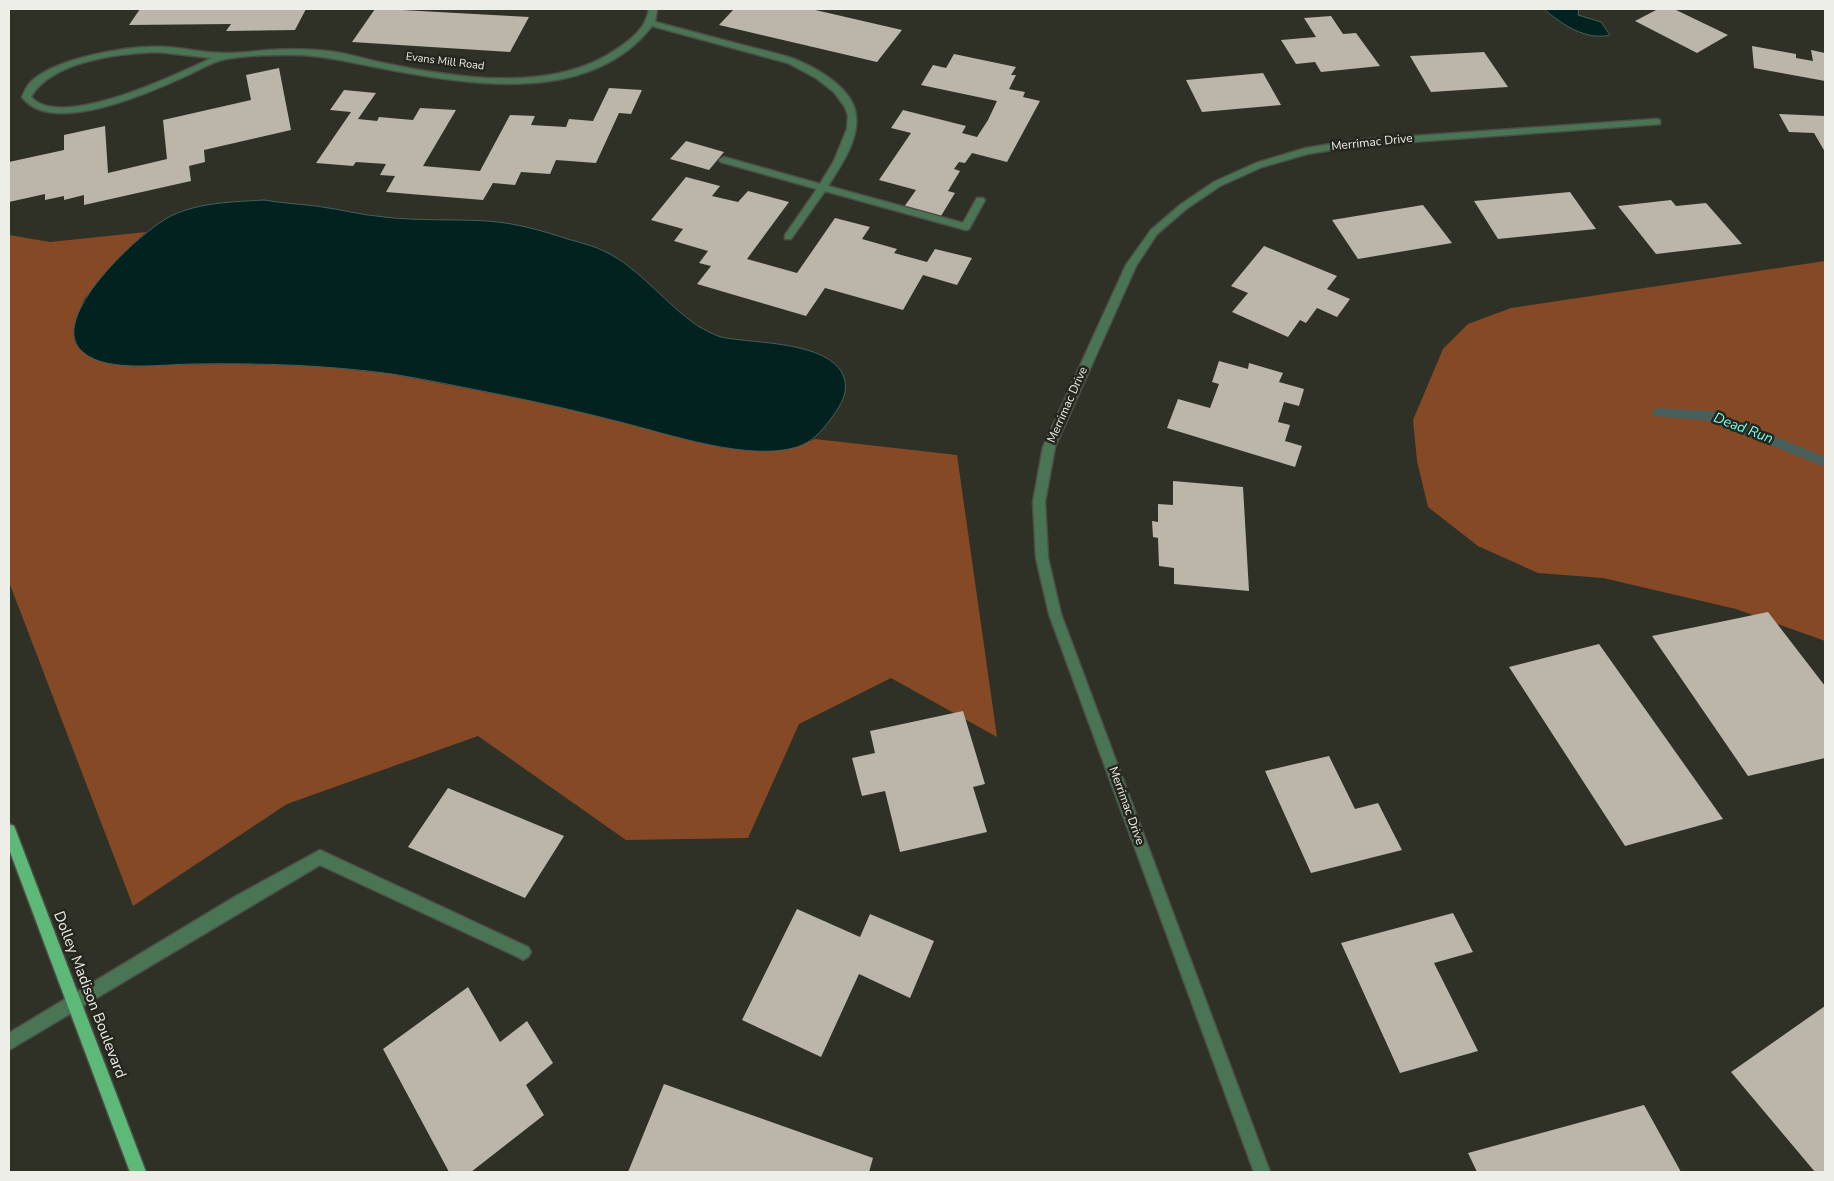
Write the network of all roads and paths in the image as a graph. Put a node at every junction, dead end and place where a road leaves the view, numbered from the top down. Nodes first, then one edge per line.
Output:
1 (653, 9) edge
2 (650, 23) junction
3 (223, 56) junction
4 (1657, 122) dead end
5 (724, 160) dead end
6 (823, 187) junction
7 (980, 200) dead end
8 (788, 237) dead end
9 (9, 831) edge
10 (523, 952) dead end
11 (74, 1005) junction
12 (9, 1042) edge
13 (138, 1172) edge
14 (1262, 1172) edge

1 - 2 street
2 - 3 street, Evans Mill Road
2 - 6 street
3 - 3 street
4 - 14 street, Merrimac Drive
5 - 6 street
6 - 7 street
6 - 8 street
9 - 11 main road, Dolley Madison Boulevard
10 - 11 street
11 - 12 street
11 - 13 main road, Dolley Madison Boulevard

